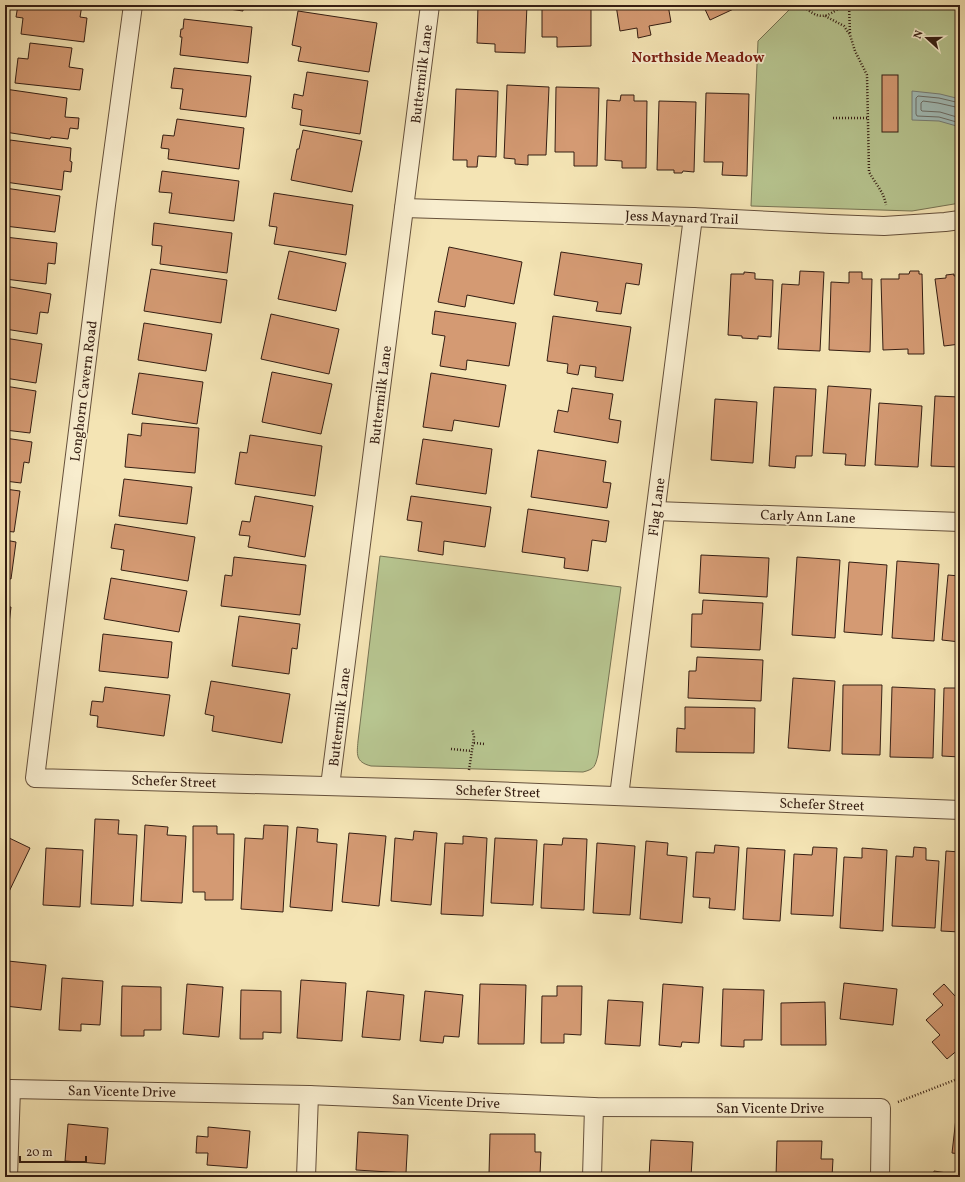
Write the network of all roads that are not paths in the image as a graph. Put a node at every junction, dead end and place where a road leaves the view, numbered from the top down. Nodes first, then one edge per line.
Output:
1 (133, 5) edge
2 (430, 5) edge
3 (404, 208) junction
4 (693, 217) junction
5 (960, 220) edge
6 (656, 511) junction
7 (960, 522) edge
8 (35, 778) joint
9 (330, 786) junction
10 (619, 796) junction
11 (960, 810) edge
12 (309, 1095) junction
13 (594, 1107) junction
14 (8, 1177) edge
15 (306, 1177) edge
16 (592, 1177) edge
17 (880, 1177) edge

1 - 8 street, Longhorn Cavern Road
2 - 3 street, Buttermilk Lane
3 - 4 street, Jess Maynard Trail
3 - 9 street, Buttermilk Lane
4 - 5 street, Jess Maynard Trail
4 - 6 street, Flag Lane
6 - 7 street, Carly Ann Lane
6 - 10 street, Flag Lane
8 - 9 street, Schefer Street
9 - 10 street, Schefer Street
10 - 11 street, Schefer Street
12 - 13 street, San Vicente Drive
12 - 14 street, San Vicente Drive
12 - 15 street
13 - 16 street
13 - 17 street, San Vicente Drive

